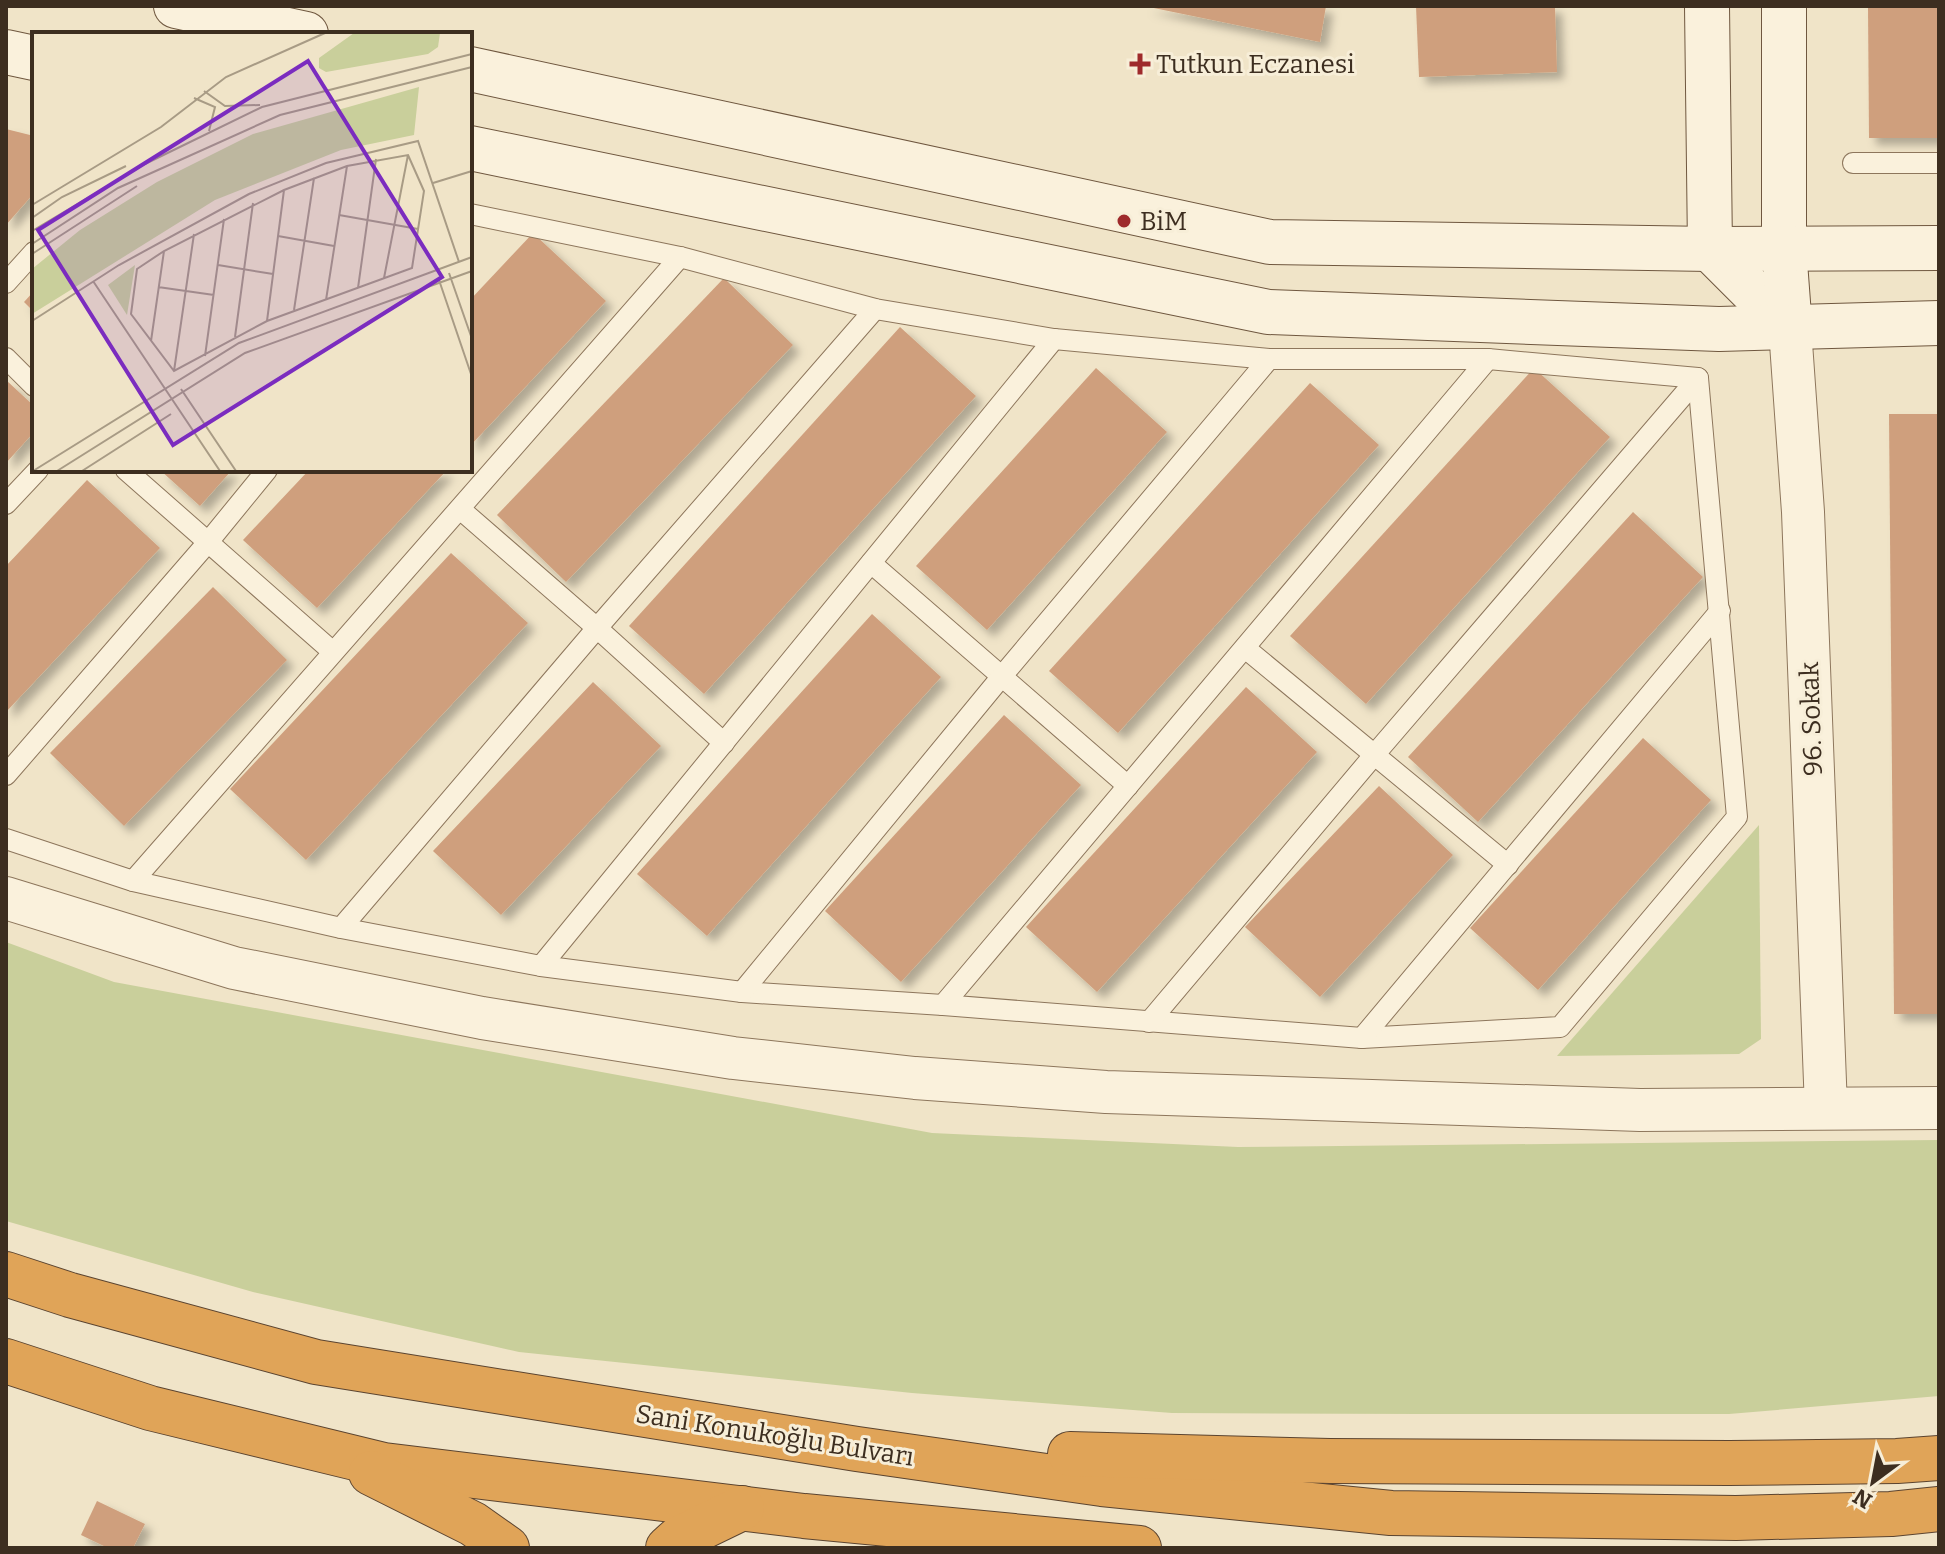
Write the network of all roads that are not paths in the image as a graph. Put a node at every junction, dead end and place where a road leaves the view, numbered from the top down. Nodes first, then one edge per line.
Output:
1 (176, 6) edge
2 (1707, 6) edge
3 (1784, 6) edge
4 (297, 32) edge
5 (6, 52) edge
6 (32, 58) edge
7 (472, 69) edge
8 (472, 148) edge
9 (1853, 163) dead end
10 (1939, 163) edge
11 (472, 216) edge
12 (1939, 248) edge
13 (1710, 249) junction
14 (1784, 249) junction
15 (32, 254) edge
16 (680, 257) junction
17 (6, 283) edge
18 (875, 309) junction
19 (1939, 323) edge
20 (1790, 329) junction
21 (1054, 339) junction
22 (6, 358) edge
23 (1269, 359) junction
24 (1488, 359) junction
25 (1698, 378) junction
26 (32, 384) edge
27 (36, 472) edge
28 (128, 472) edge
29 (265, 472) edge
30 (6, 504) edge
31 (460, 509) junction
32 (209, 541) junction
33 (871, 563) junction
34 (1720, 611) junction
35 (597, 628) junction
36 (1245, 648) junction
37 (333, 652) junction
38 (1002, 676) junction
39 (724, 743) junction
40 (1375, 754) junction
41 (6, 775) edge
42 (1128, 786) junction
43 (6, 839) edge
44 (1508, 865) junction
45 (133, 881) junction
46 (6, 898) edge
47 (341, 928) junction
48 (541, 966) junction
49 (742, 992) junction
50 (943, 1005) junction
51 (1149, 1022) junction
52 (1362, 1038) junction
53 (1826, 1108) junction
54 (1939, 1108) edge
55 (6, 1274) edge
56 (6, 1361) edge
57 (857, 1449) junction
58 (326, 1451) junction
59 (1939, 1458) edge
60 (742, 1508) junction
61 (1939, 1509) edge
62 (804, 1516) junction
63 (507, 1548) edge
64 (668, 1548) edge
65 (960, 1548) edge
66 (1139, 1548) edge

1 - 4 street
2 - 13 street
3 - 14 street
5 - 6 street
7 - 13 street
8 - 20 street
9 - 10 lane
11 - 16 lane
12 - 14 street
13 - 14 street
13 - 20 street
14 - 20 street
15 - 17 lane
16 - 18 lane
16 - 31 lane
18 - 21 lane
18 - 35 lane
19 - 20 street
20 - 53 street, 96. Sokak
21 - 23 lane
21 - 33 lane
22 - 26 lane
23 - 24 lane
23 - 38 lane
24 - 25 lane
24 - 36 lane
25 - 34 lane
25 - 40 lane
27 - 30 lane
28 - 32 lane
29 - 32 lane
31 - 35 lane
31 - 37 lane
32 - 37 lane
32 - 41 lane
33 - 38 lane
33 - 39 lane
34 - 44 lane
34 - 52 lane
35 - 39 lane
35 - 47 lane
36 - 40 lane
36 - 42 lane
37 - 45 lane
38 - 42 lane
38 - 49 lane
39 - 48 lane
40 - 44 lane
40 - 51 lane
42 - 50 lane
43 - 45 lane
44 - 52 lane
45 - 47 lane
46 - 53 street
47 - 48 lane
48 - 49 lane
49 - 50 lane
50 - 51 lane
51 - 52 lane
53 - 54 street
55 - 57 highway, Sani Konukoğlu Bulvarı
56 - 58 highway
57 - 59 highway
57 - 61 highway, Sani Konukoğlu Bulvarı
58 - 60 highway
58 - 63 highway
60 - 62 highway
60 - 64 highway
62 - 65 highway
62 - 66 highway

